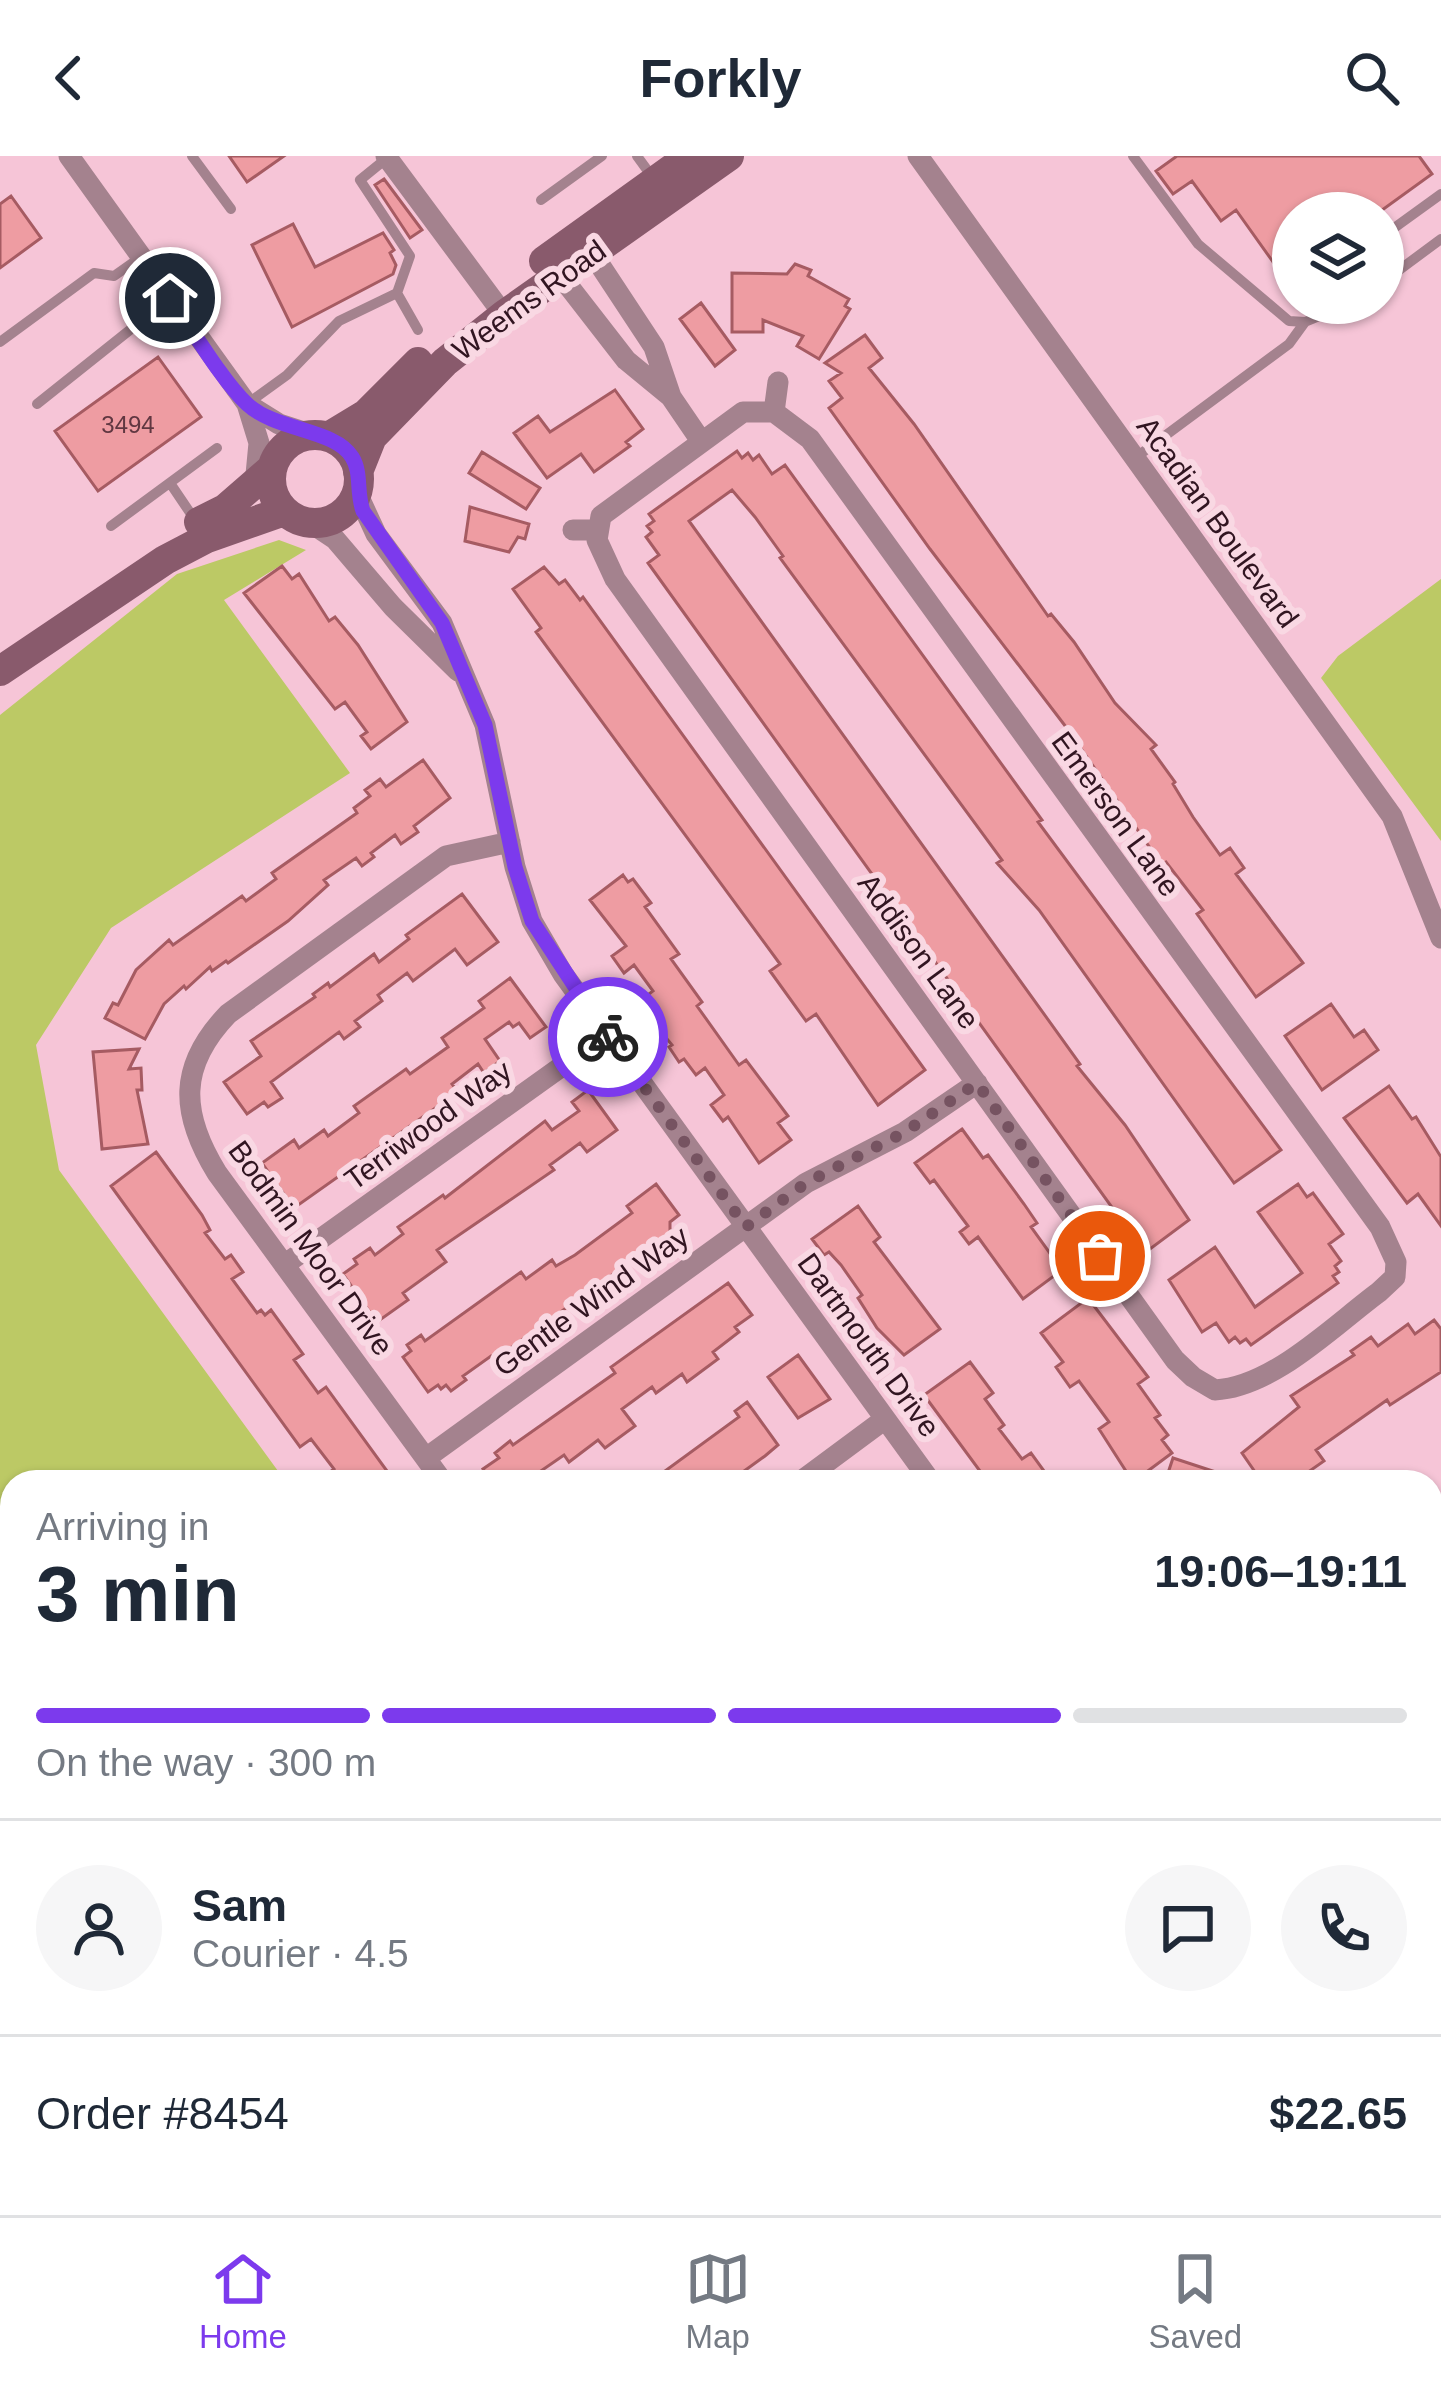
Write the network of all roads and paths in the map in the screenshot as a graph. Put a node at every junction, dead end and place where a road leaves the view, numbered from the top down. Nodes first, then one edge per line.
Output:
1 (69, 156) edge
2 (192, 156) edge
3 (602, 156) edge
4 (690, 156) edge
5 (729, 156) edge
6 (918, 156) edge
7 (1133, 156) edge
8 (387, 157) edge
9 (646, 168) edge
10 (1441, 194) edge
11 (541, 200) dead end
12 (231, 209) dead end
13 (1404, 221) edge
14 (1441, 238) edge
15 (592, 253) junction
16 (141, 257) junction
17 (1404, 266) edge
18 (560, 275) junction
19 (397, 293) junction
20 (170, 298) junction
21 (498, 307) junction
22 (1272, 307) edge
23 (1304, 324) edge
24 (418, 330) dead end
25 (0, 342) edge
26 (778, 382) dead end
27 (671, 398) junction
28 (37, 404) dead end
29 (247, 404) junction
30 (774, 412) junction
31 (321, 436) junction
32 (701, 441) junction
33 (217, 448) dead end
34 (1135, 458) junction
35 (263, 477) junction
36 (357, 482) junction
37 (170, 483) junction
38 (297, 517) junction
39 (197, 524) junction
40 (111, 526) dead end
41 (573, 530) dead end
42 (598, 530) junction
43 (7, 662) edge
44 (465, 677) junction
45 (511, 842) junction
46 (1441, 938) edge
47 (607, 1034) junction
48 (977, 1083) junction
49 (746, 1227) junction
50 (284, 1264) junction
51 (1214, 1400) joint
52 (885, 1419) junction
53 (426, 1458) junction
54 (434, 1470) edge
55 (816, 1470) edge
56 (922, 1470) edge

1 - 16 street
2 - 12 lane
3 - 11 lane
4 - 9 street, Weems Road
5 - 15 street, Weems Road
6 - 34 street, Acadian Boulevard
7 - 22 lane
8 - 19 lane
8 - 21 street
9 - 21 street, Weems Road
10 - 13 lane
14 - 17 lane
15 - 18 street, Weems Road
15 - 27 street
16 - 20 street
16 - 25 lane
18 - 21 street, Weems Road
18 - 27 street
19 - 24 lane
19 - 29 lane
20 - 28 lane
20 - 29 street
21 - 31 street, Weems Road
21 - 36 street, Weems Road
23 - 34 lane
26 - 30 street
27 - 32 street
29 - 31 street
29 - 35 street
30 - 32 street
30 - 51 street, Emerson Lane
31 - 35 street
31 - 36 street
32 - 42 street
33 - 37 lane
34 - 46 street, Acadian Boulevard
35 - 38 street
35 - 39 street
36 - 38 street
36 - 44 street, Dartmouth Drive
37 - 39 lane
37 - 40 lane
38 - 43 street
38 - 44 street, Dartmouth Drive
39 - 43 street
41 - 42 street
42 - 48 street, Addison Lane
44 - 45 street, Dartmouth Drive
45 - 47 street, Dartmouth Drive
45 - 50 street, Bodmin Moor Drive
47 - 49 street, Dartmouth Drive
47 - 50 street, Terriwood Way
48 - 49 street, Gentle Wind Way
48 - 51 street, Addison Lane
49 - 52 street, Dartmouth Drive
49 - 53 street, Gentle Wind Way
50 - 53 street, Bodmin Moor Drive
52 - 55 street
52 - 56 street, Dartmouth Drive
53 - 54 street, Bodmin Moor Drive

